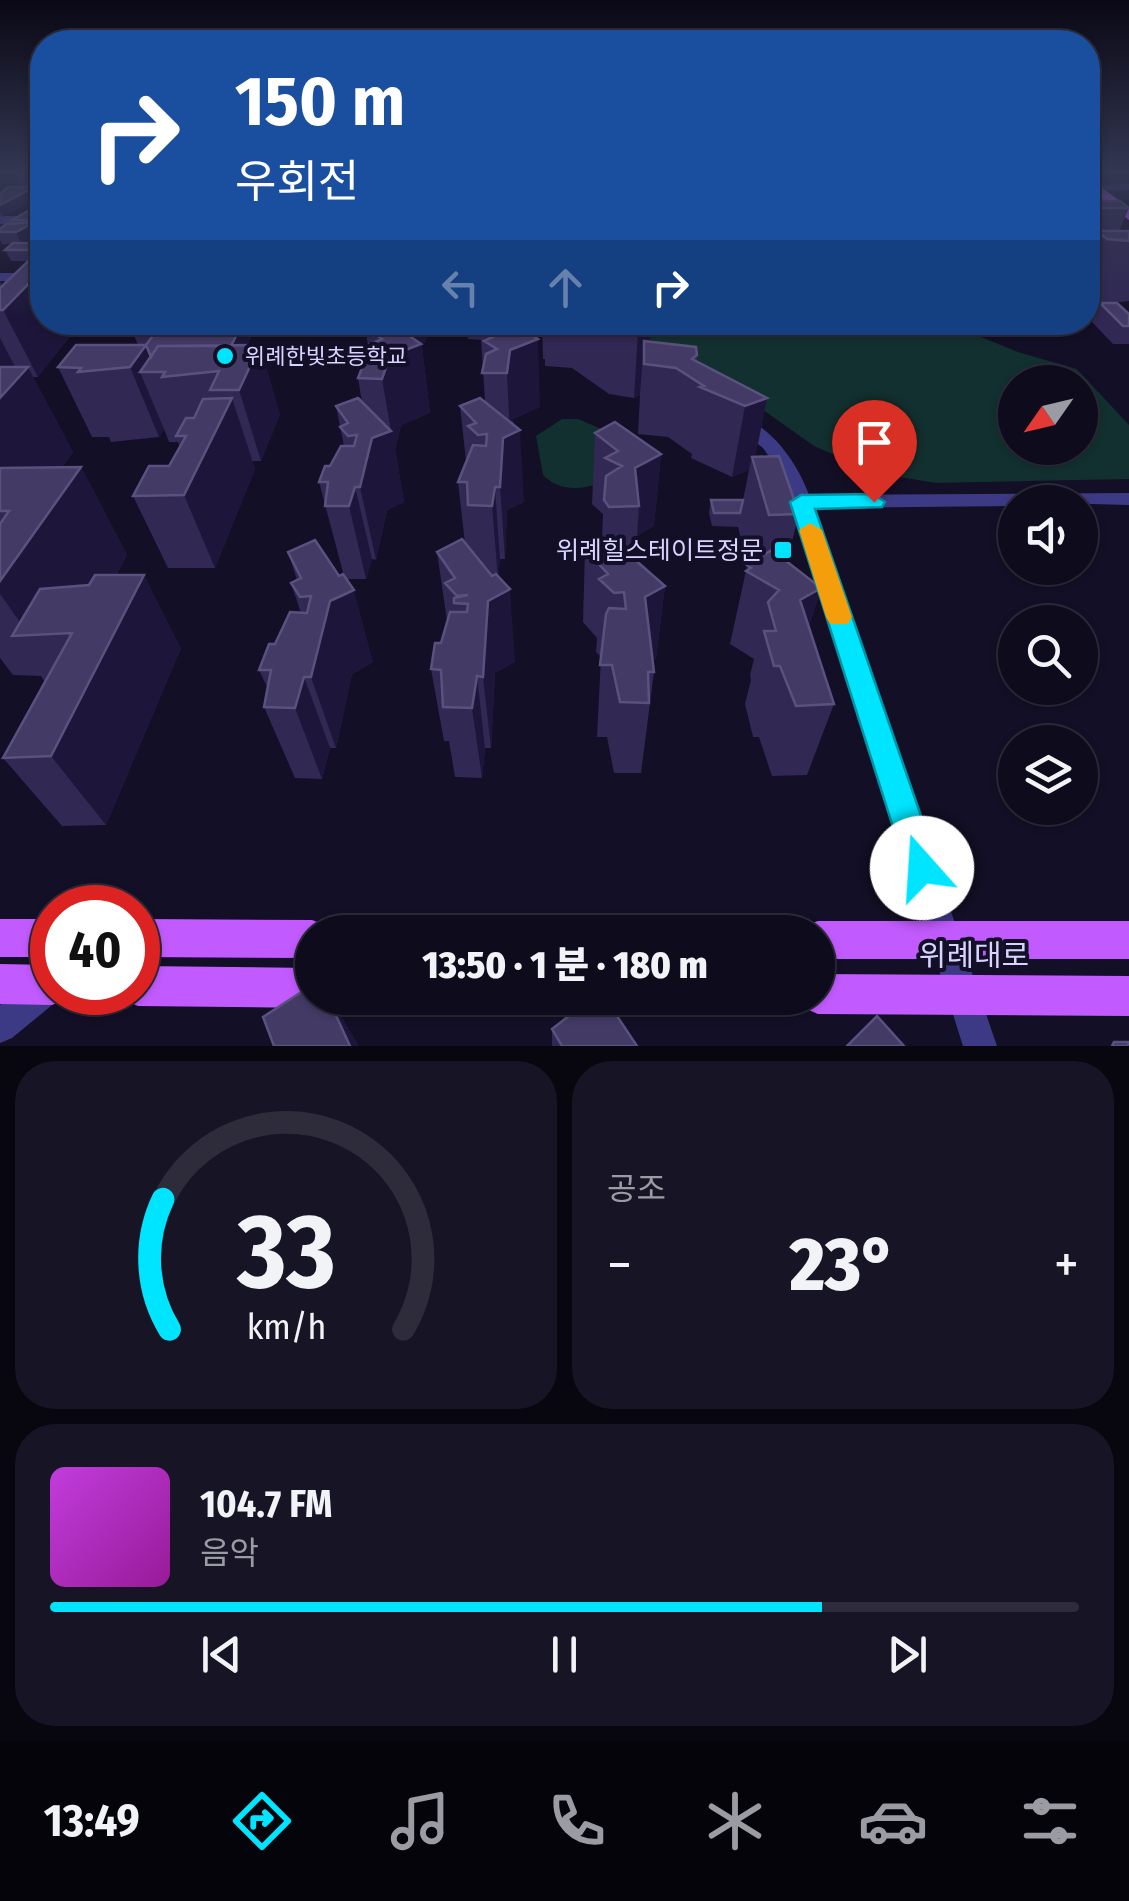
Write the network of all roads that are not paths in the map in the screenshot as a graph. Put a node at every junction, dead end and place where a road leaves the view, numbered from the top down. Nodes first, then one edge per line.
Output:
1 (0, 277) edge
2 (30, 277) edge
3 (723, 409) edge
4 (1129, 499) edge
5 (801, 502) junction
6 (0, 938) edge
7 (30, 938) edge
8 (160, 938) edge
9 (295, 939) edge
10 (835, 940) edge
11 (1129, 940) edge
12 (947, 941) junction
13 (0, 984) edge
14 (30, 985) edge
15 (160, 986) edge
16 (295, 988) edge
17 (835, 994) edge
18 (963, 996) junction
19 (1129, 996) edge
20 (30, 1002) edge
21 (0, 1026) edge
22 (980, 1046) edge

1 - 2 street
3 - 5 street
4 - 5 street
5 - 12 street
6 - 7 main road
8 - 9 main road
10 - 12 main road, 위례대로
11 - 12 main road, 위례대로
12 - 18 street
13 - 14 main road
15 - 16 main road
17 - 18 main road, 위례대로
18 - 19 main road, 위례대로
18 - 22 street
20 - 21 street

